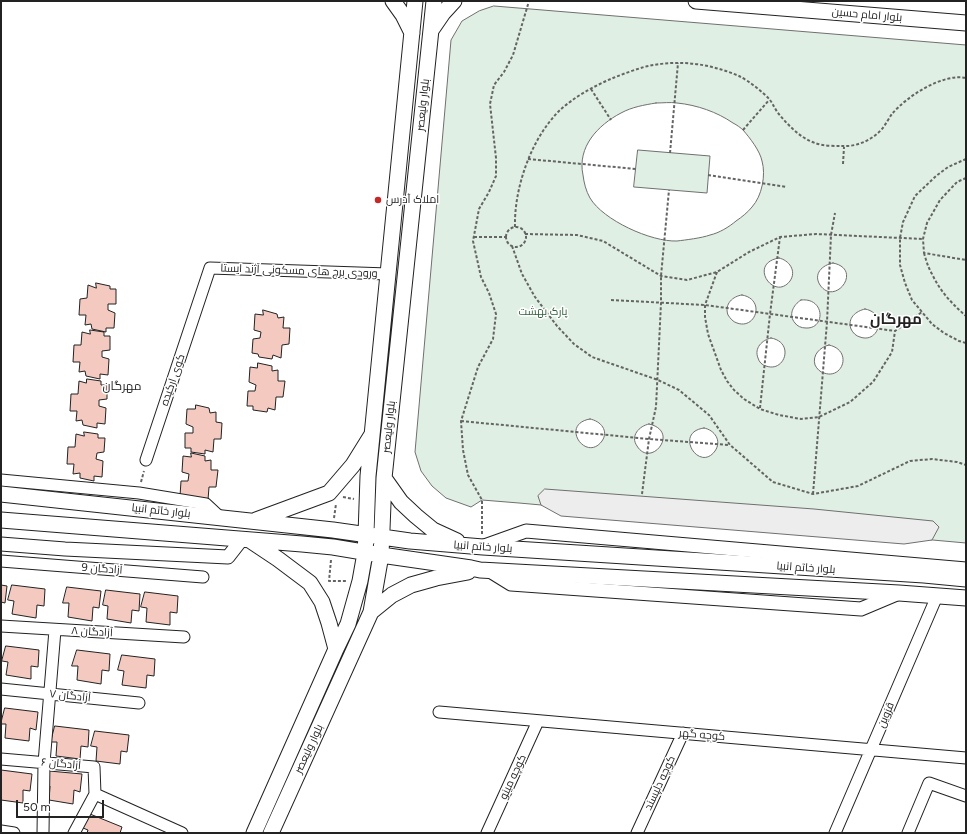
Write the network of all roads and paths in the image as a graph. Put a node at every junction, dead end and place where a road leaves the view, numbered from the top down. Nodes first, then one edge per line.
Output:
1 (393, 1) edge
2 (415, 1) edge
3 (434, 1) edge
4 (454, 1) edge
5 (529, 1) edge
6 (696, 1) edge
7 (832, 7) edge
8 (966, 23) edge
9 (431, 30) junction
10 (412, 34) junction
11 (678, 63) junction
12 (966, 78) edge
13 (591, 88) junction
14 (769, 100) junction
15 (611, 120) dead end
16 (743, 130) dead end
17 (844, 147) junction
18 (670, 153) dead end
19 (528, 159) junction
20 (966, 159) edge
21 (843, 164) dead end
22 (636, 169) dead end
23 (708, 175) dead end
24 (966, 178) edge
25 (787, 187) dead end
26 (669, 190) dead end
27 (835, 213) dead end
28 (515, 227) junction
29 (525, 234) junction
30 (831, 235) junction
31 (474, 237) junction
32 (506, 237) junction
33 (780, 237) junction
34 (900, 238) junction
35 (923, 239) junction
36 (512, 246) junction
37 (924, 253) junction
38 (966, 260) edge
39 (210, 268) joint
40 (717, 272) junction
41 (388, 274) junction
42 (661, 276) junction
43 (611, 300) dead end
44 (661, 303) junction
45 (705, 305) junction
46 (922, 312) junction
47 (770, 314) junction
48 (966, 316) edge
49 (826, 322) junction
50 (895, 331) junction
51 (966, 343) edge
52 (658, 380) junction
53 (760, 408) junction
54 (819, 417) junction
55 (461, 421) junction
56 (372, 434) junction
57 (649, 439) junction
58 (730, 445) junction
59 (146, 460) joint
60 (966, 465) edge
61 (384, 478) junction
62 (1, 480) edge
63 (139, 493) junction
64 (1, 494) edge
65 (642, 494) dead end
66 (813, 494) junction
67 (221, 518) junction
68 (1, 520) edge
69 (252, 522) junction
70 (268, 523) junction
71 (374, 536) junction
72 (246, 540) junction
73 (268, 541) junction
74 (1, 544) edge
75 (475, 546) junction
76 (365, 553) junction
77 (381, 555) junction
78 (1, 561) edge
79 (704, 561) junction
80 (966, 569) edge
81 (480, 570) junction
82 (203, 577) dead end
83 (966, 579) edge
84 (702, 582) junction
85 (899, 593) junction
86 (937, 596) junction
87 (963, 599) edge
88 (371, 612) junction
89 (349, 621) junction
90 (1, 626) edge
91 (364, 627) junction
92 (55, 630) junction
93 (184, 637) dead end
94 (336, 650) junction
95 (1, 689) edge
96 (49, 694) junction
97 (139, 703) dead end
98 (439, 712) dead end
99 (538, 721) junction
100 (683, 733) junction
101 (871, 750) junction
102 (966, 758) edge
103 (1, 759) edge
104 (44, 763) junction
105 (95, 794) junction
106 (966, 796) edge
107 (1, 831) edge
108 (14, 833) edge
109 (43, 833) edge
110 (74, 833) edge
111 (182, 833) edge
112 (254, 833) edge
113 (271, 833) edge
114 (487, 833) edge
115 (637, 833) edge
116 (835, 833) edge
117 (908, 833) edge

1 - 10 main road
2 - 10 main road, بلوار ولیعصر
3 - 9 main road, بلوار ولیعصر
4 - 9 main road
5 - 31 path
6 - 7 main road, بلوار امام حسین
7 - 8 main road, بلوار امام حسین
9 - 61 main road, بلوار ولیعصر
10 - 41 main road, بلوار ولیعصر
11 - 13 path
11 - 14 path
11 - 18 path
12 - 17 path
13 - 15 path
13 - 19 path
14 - 16 path
14 - 17 path
17 - 21 path
19 - 22 path
19 - 28 path
20 - 34 path
23 - 25 path
24 - 35 path
26 - 42 path
27 - 30 path
28 - 29 path
28 - 32 path
29 - 36 path
29 - 42 path
30 - 33 path
30 - 34 path
30 - 49 path
31 - 32 path
31 - 55 path
32 - 36 path
33 - 40 path
33 - 47 path
34 - 35 path
34 - 46 path
35 - 37 path
36 - 52 path
37 - 38 path
37 - 48 path
39 - 41 street, ورودی برج های مسکونی آژند ایستا
39 - 59 street, کوی ارکیده
40 - 42 path
40 - 45 path
41 - 56 main road, بلوار ولیعصر
42 - 44 path
43 - 44 path
44 - 45 path
44 - 52 path
45 - 47 path
45 - 53 path
46 - 50 path
46 - 51 path
47 - 49 path
47 - 53 path
49 - 50 path
49 - 54 path
50 - 54 path
52 - 57 path
52 - 58 path
53 - 54 path
54 - 66 path
55 - 57 path
55 - 75 path
56 - 69 main road
56 - 71 main road, بلوار ولیعصر
57 - 58 path
57 - 65 path
58 - 66 path
59 - 63 path
60 - 66 path
61 - 71 main road, بلوار ولیعصر
61 - 75 main road
62 - 63 street
63 - 67 street
64 - 67 main road, بلوار خاتم انبیا
67 - 69 main road, بلوار خاتم انبیا
68 - 72 main road, بلوار خاتم انبیا
69 - 70 main road, بلوار خاتم انبیا
70 - 71 main road, بلوار خاتم انبیا
70 - 73 main road
71 - 75 main road, بلوار خاتم انبیا
71 - 76 main road, بلوار ولیعصر
71 - 77 main road, بلوار ولیعصر
72 - 73 main road, بلوار خاتم انبیا
72 - 74 street
72 - 94 main road
73 - 76 main road, بلوار خاتم انبیا
75 - 79 main road, بلوار خاتم انبیا
75 - 80 street
75 - 81 main road
76 - 77 main road, بلوار خاتم انبیا
76 - 89 main road, بلوار ولیعصر
77 - 81 main road, بلوار خاتم انبیا
77 - 88 main road, بلوار ولیعصر
78 - 82 street, آزادگان 9
79 - 83 main road, بلوار خاتم انبیا
79 - 84 main road
81 - 84 main road, بلوار خاتم انبیا
81 - 85 street
81 - 88 main road
84 - 85 main road, بلوار خاتم انبیا
85 - 86 main road, بلوار خاتم انبیا
86 - 87 main road, بلوار خاتم انبیا
86 - 101 street, قزوین
88 - 91 main road, بلوار ولیعصر
89 - 91 main road
89 - 94 main road, بلوار ولیعصر
90 - 92 street, آزادگان ۸
91 - 113 main road, بلوار ولیعصر
92 - 93 street, آزادگان ۸
92 - 96 street
94 - 112 main road, بلوار ولیعصر
95 - 96 street, آزادگان ۷
96 - 97 street, آزادگان ۷
96 - 104 street
98 - 99 street, کوچه گهر
99 - 100 street, کوچه گهر
99 - 114 street, کوچه مینو
100 - 101 street, کوچه گهر
100 - 115 street, کوچه دلپسند
101 - 102 street, کوچه گهر
101 - 116 street, قزوین
103 - 104 street, آزادگان ۶
104 - 105 street, آزادگان ۶
104 - 109 street
105 - 110 street
105 - 111 street
106 - 117 street
107 - 108 street

